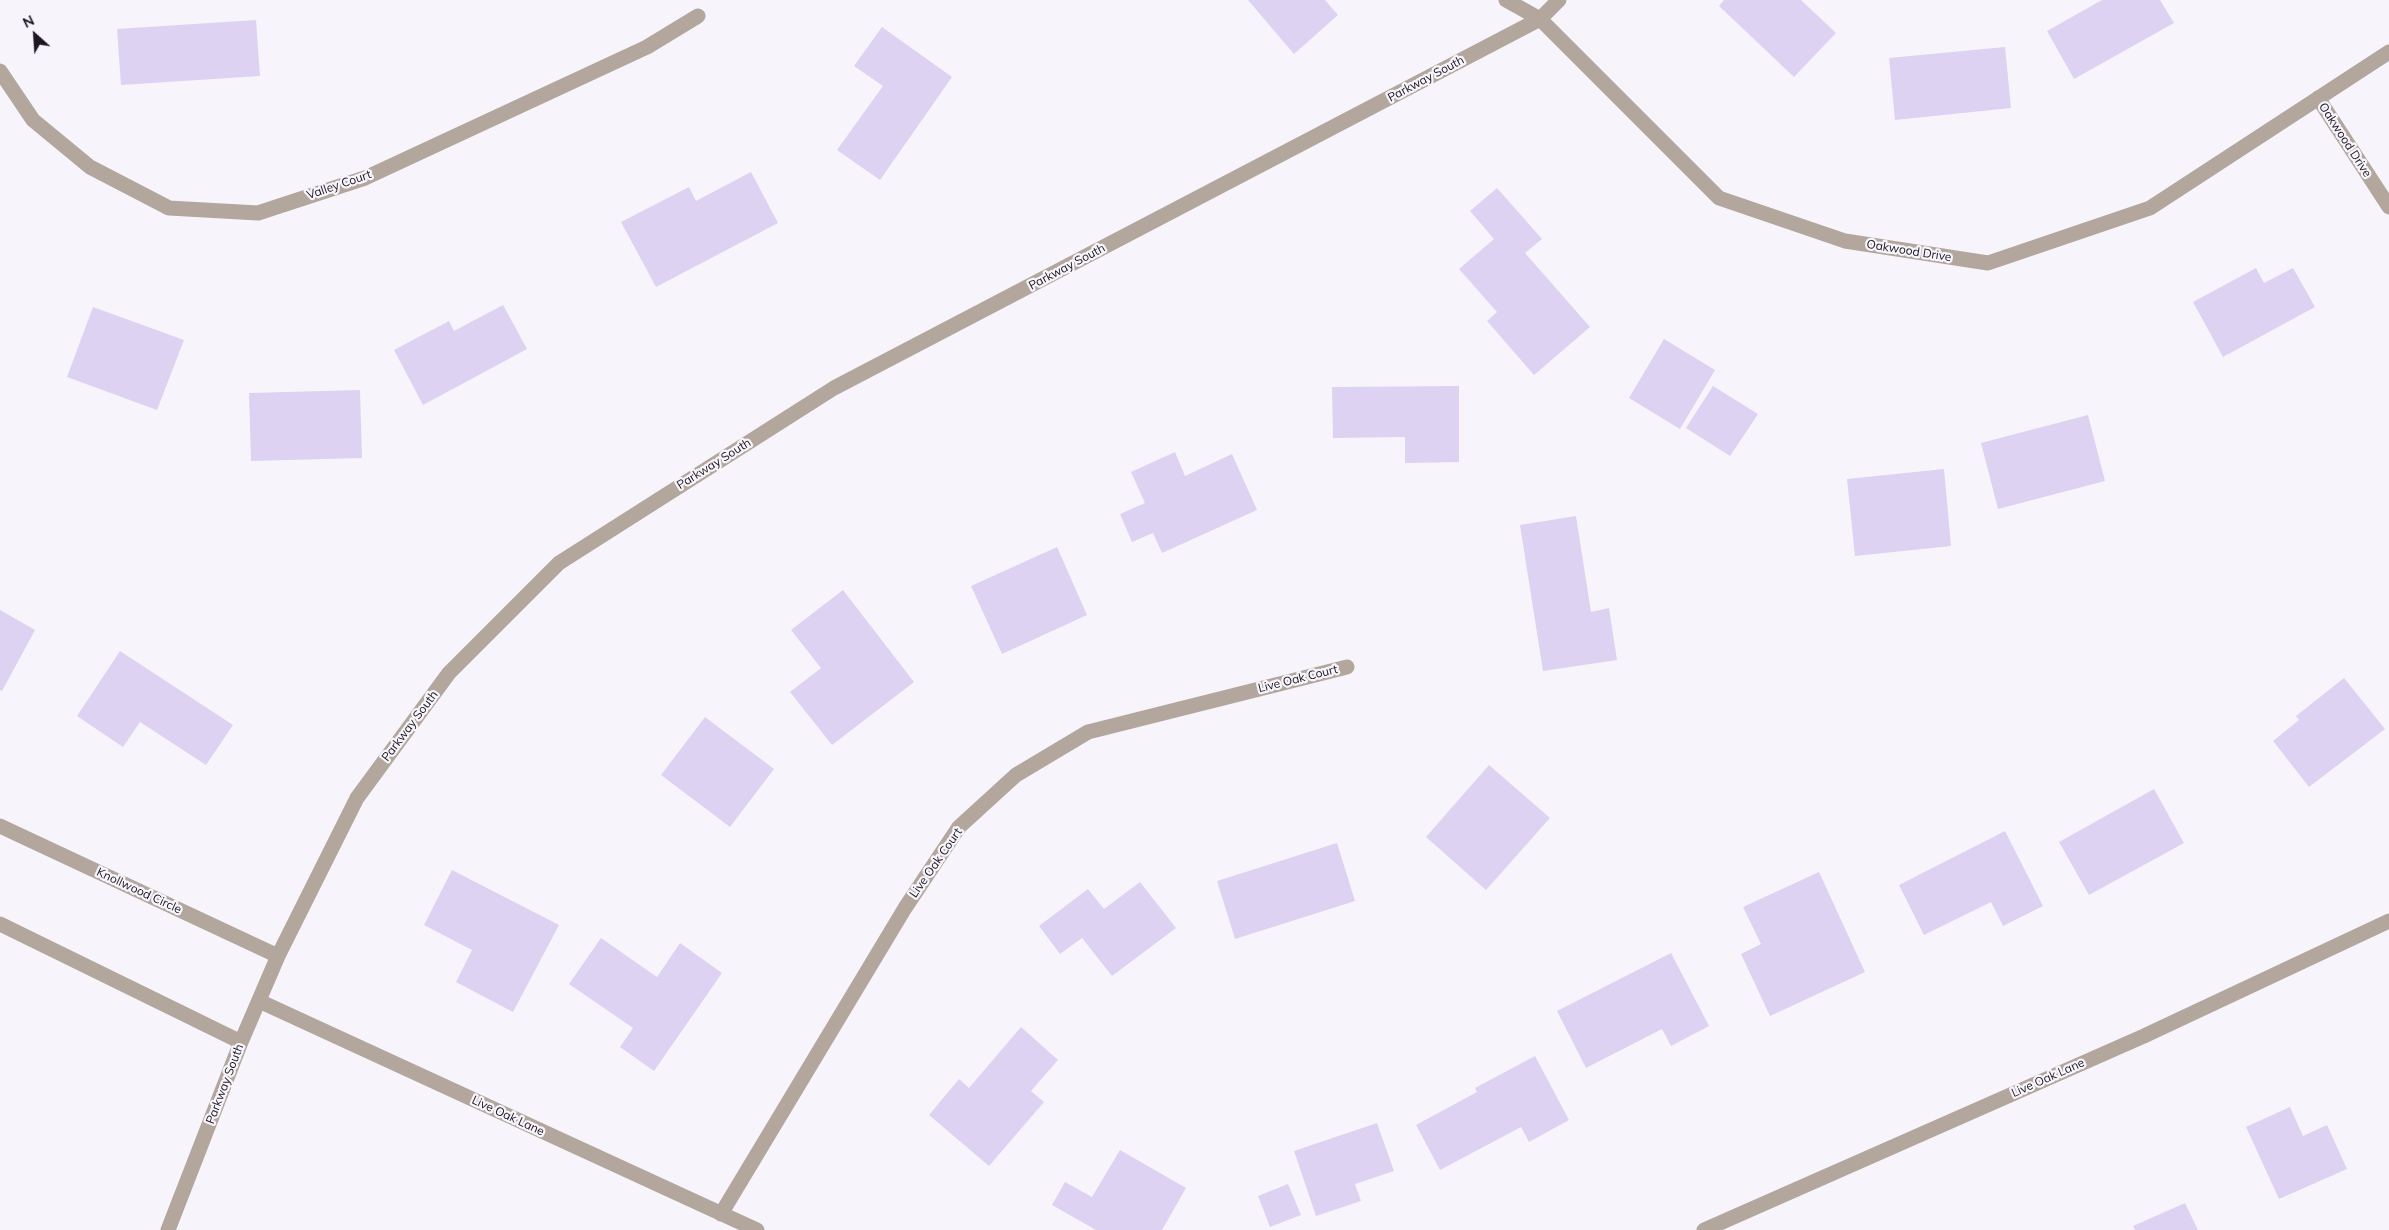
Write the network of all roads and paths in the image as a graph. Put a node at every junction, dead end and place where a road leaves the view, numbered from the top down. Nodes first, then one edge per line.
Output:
1 (1506, 0) edge
2 (1559, 0) edge
3 (698, 16) dead end
4 (1540, 20) junction
5 (2389, 52) edge
6 (0, 71) edge
7 (2318, 98) junction
8 (2389, 207) edge
9 (1347, 667) dead end
10 (0, 826) edge
11 (2389, 921) edge
12 (0, 924) edge
13 (278, 956) junction
14 (259, 1001) junction
15 (241, 1042) junction
16 (721, 1214) junction
17 (168, 1230) edge
18 (757, 1230) edge
19 (1704, 1230) edge

1 - 4 street
2 - 4 street, Parkway South
3 - 6 street, Valley Court
4 - 7 street, Oakwood Drive
4 - 13 street, Parkway South
5 - 7 street, Oakwood Drive
7 - 8 street, Oakwood Drive
9 - 16 street, Live Oak Court
10 - 13 street, Knollwood Circle
11 - 19 street, Live Oak Lane
12 - 15 street
13 - 14 street, Parkway South
14 - 15 street, Parkway South
14 - 16 street, Live Oak Lane
15 - 17 street, Parkway South
16 - 18 street, Live Oak Lane

